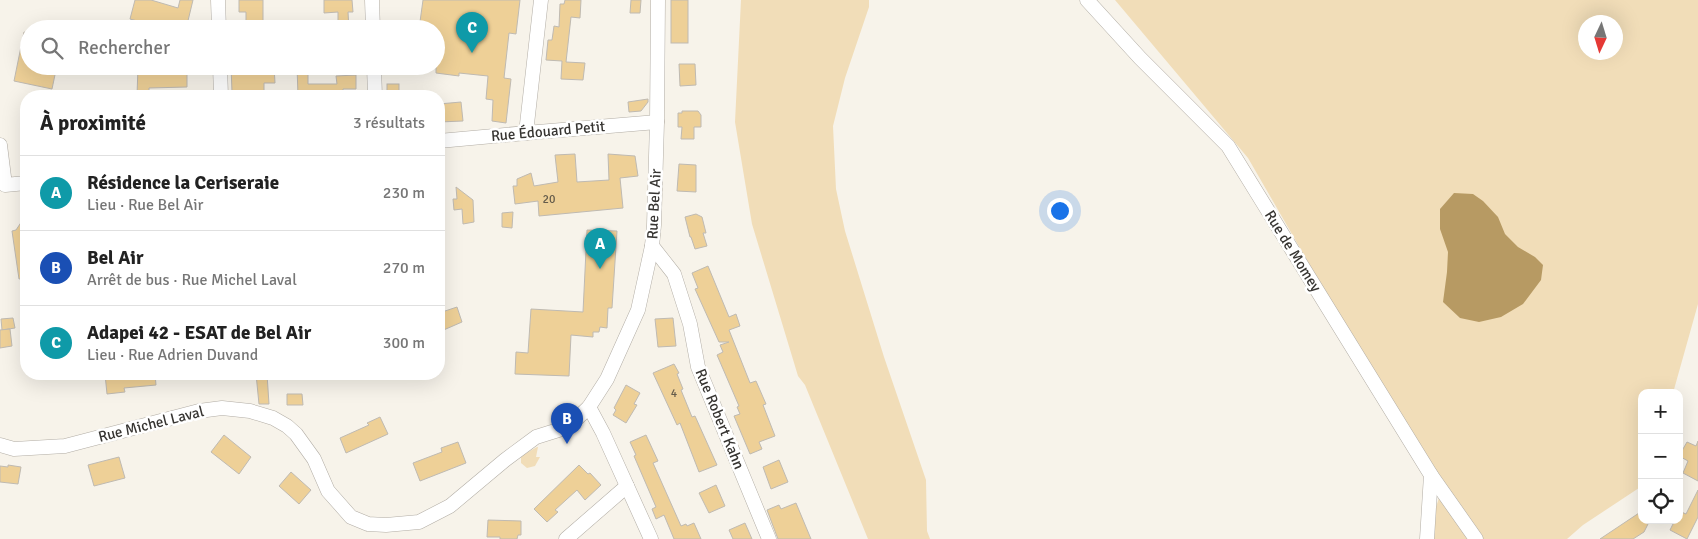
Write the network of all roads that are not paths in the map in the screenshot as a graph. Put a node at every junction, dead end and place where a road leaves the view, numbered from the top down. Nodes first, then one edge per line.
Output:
1 (218, 0) edge
2 (372, 0) edge
3 (541, 0) edge
4 (658, 0) edge
5 (1087, 0) edge
6 (219, 20) edge
7 (373, 20) edge
8 (220, 75) edge
9 (374, 75) edge
10 (221, 90) edge
11 (375, 90) edge
12 (657, 122) junction
13 (526, 132) junction
14 (445, 140) edge
15 (0, 145) edge
16 (20, 184) edge
17 (652, 246) junction
18 (592, 402) junction
19 (0, 446) edge
20 (1430, 475) junction
21 (627, 486) junction
22 (385, 532) edge
23 (566, 539) edge
24 (651, 539) edge
25 (769, 539) edge
26 (1427, 539) edge
27 (1476, 539) edge

1 - 6 street
2 - 7 street
3 - 13 street
4 - 12 street, Rue Bel Air
5 - 20 street, Rue de Momey
8 - 10 street
9 - 11 street
12 - 13 street, Rue Édouard Petit
12 - 17 street, Rue Bel Air
13 - 14 street, Rue Édouard Petit
15 - 16 street
17 - 18 street, Rue Bel Air
17 - 25 street, Rue Robert Kahn
18 - 21 street
18 - 22 street, Rue Michel Laval
19 - 22 street, Rue Michel Laval
20 - 26 street
20 - 27 street, Rue de Momey
21 - 23 street
21 - 24 street

